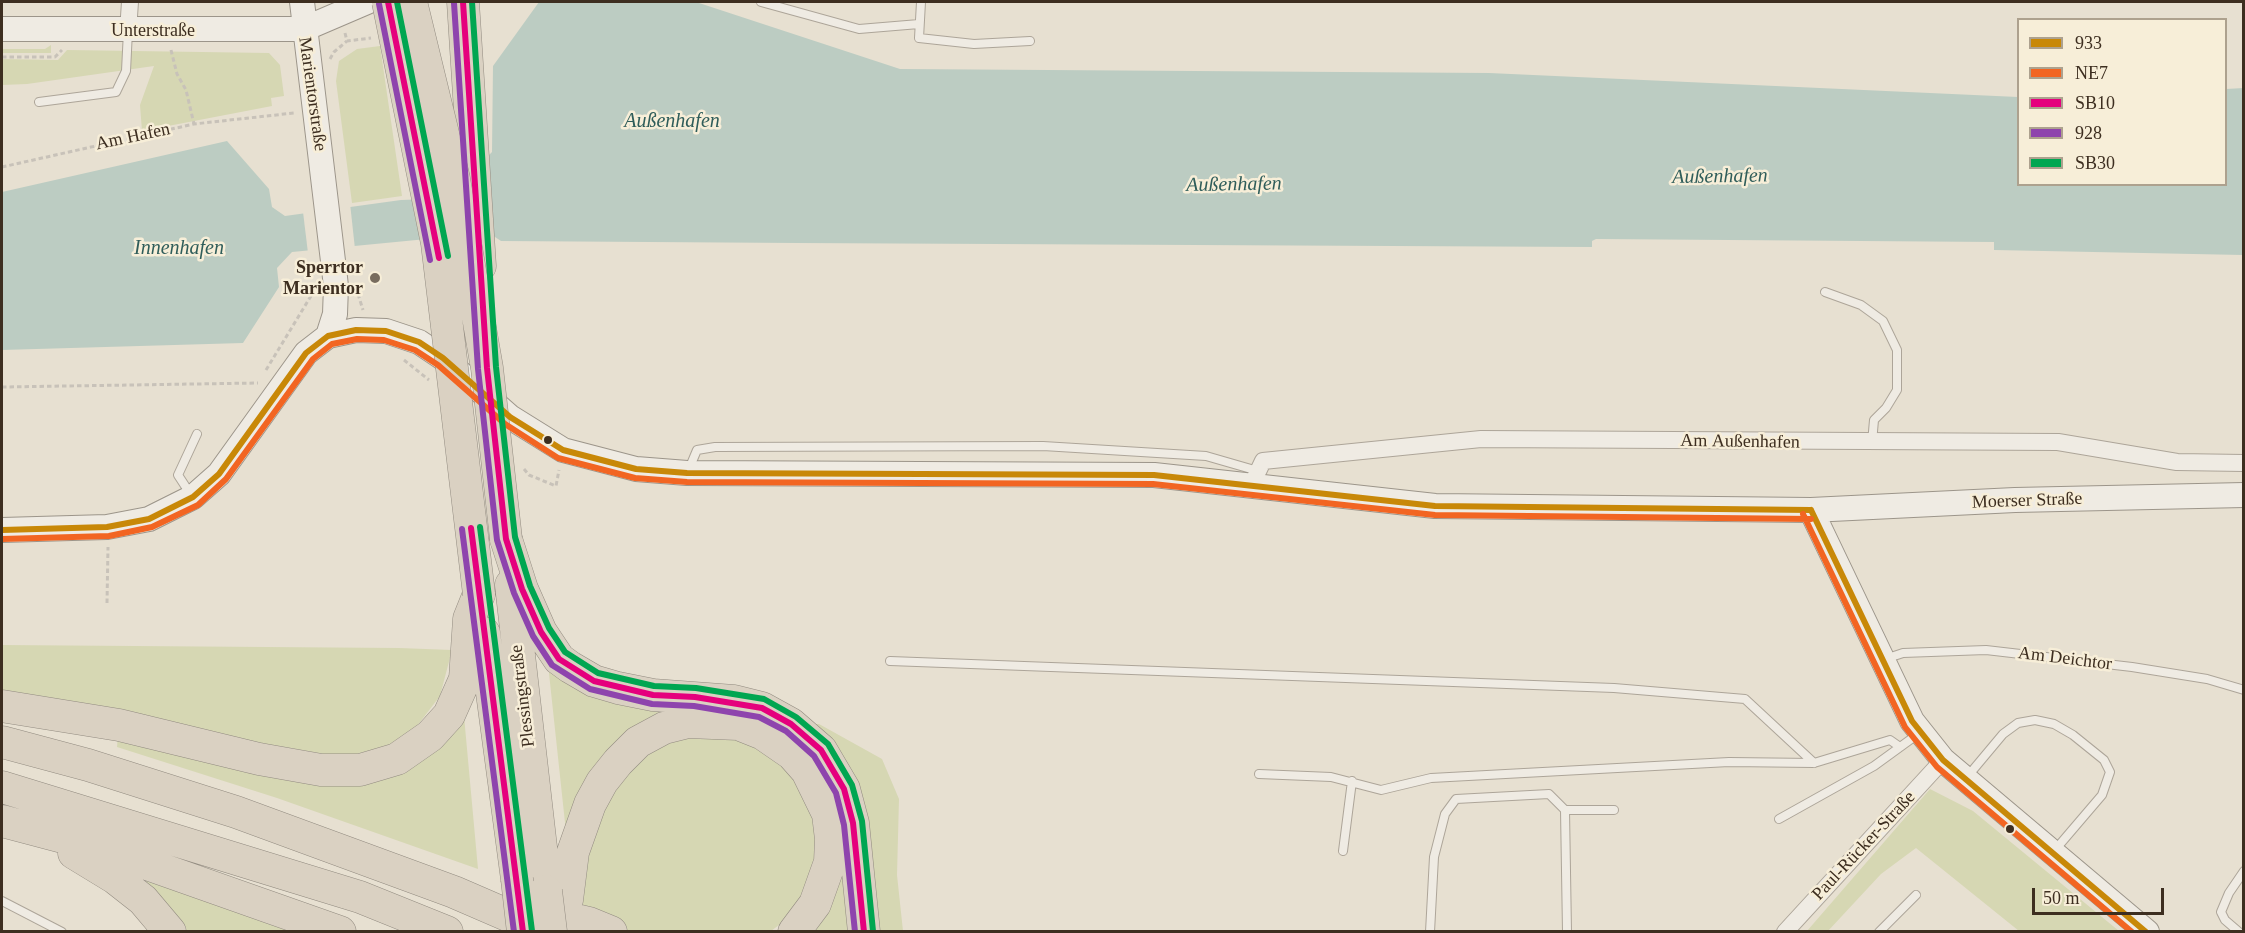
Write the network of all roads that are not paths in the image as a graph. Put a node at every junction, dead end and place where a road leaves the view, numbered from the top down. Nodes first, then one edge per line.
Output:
1 (129, 2) edge
2 (302, 2) edge
3 (367, 2) edge
4 (388, 2) edge
5 (411, 2) edge
6 (463, 2) edge
7 (761, 2) edge
8 (921, 2) edge
9 (919, 24) junction
10 (2, 29) edge
11 (304, 29) junction
12 (128, 31) junction
13 (1030, 41) dead end
14 (39, 102) dead end
15 (415, 128) junction
16 (1825, 292) dead end
17 (328, 336) junction
18 (487, 368) junction
19 (196, 434) dead end
20 (1872, 443) junction
21 (2244, 463) edge
22 (1255, 478) junction
23 (2244, 495) edge
24 (193, 497) junction
25 (1811, 510) junction
26 (2, 530) edge
27 (506, 539) junction
28 (1884, 659) junction
29 (890, 661) dead end
30 (477, 678) junction
31 (2244, 690) edge
32 (2, 706) edge
33 (1920, 732) junction
34 (2, 742) edge
35 (1900, 747) junction
36 (1943, 760) junction
37 (1814, 763) junction
38 (1259, 774) dead end
39 (1965, 780) junction
40 (1352, 781) junction
41 (2, 788) edge
42 (1565, 810) junction
43 (1614, 810) dead end
44 (1779, 819) dead end
45 (13, 824) edge
46 (1343, 851) dead end
47 (2052, 853) junction
48 (2244, 871) edge
49 (454, 892) junction
50 (556, 895) junction
51 (1917, 895) dead end
52 (2, 901) edge
53 (62, 932) edge
54 (170, 932) edge
55 (340, 932) edge
56 (447, 932) edge
57 (523, 932) edge
58 (544, 932) edge
59 (551, 932) edge
60 (562, 932) edge
61 (611, 932) edge
62 (794, 932) edge
63 (864, 932) edge
64 (1430, 932) edge
65 (1567, 932) edge
66 (1785, 932) edge
67 (1879, 932) edge
68 (2147, 932) edge
69 (2240, 932) edge

1 - 12 street
2 - 11 street, Marientorstraße
3 - 11 street
4 - 15 highway, bridge
5 - 15 highway, bridge
5 - 18 highway, Plessingstraße, bridge
6 - 18 highway, bridge
7 - 9 lane
8 - 9 lane
9 - 13 lane
10 - 12 street, Unterstraße
11 - 12 street, Unterstraße
11 - 17 street, Marientorstraße
12 - 14 lane
15 - 30 highway, bridge
16 - 20 lane
17 - 22 street, Moerser Straße
17 - 24 street
18 - 27 highway, Plessingstraße, bridge
19 - 24 lane
20 - 21 street, Am Außenhafen
20 - 22 street, Am Außenhafen
22 - 25 street, Moerser Straße
23 - 25 street, Moerser Straße
24 - 26 street
25 - 28 street
27 - 50 highway, Plessingstraße
27 - 63 highway
28 - 31 lane, Am Deichtor
28 - 33 street
29 - 37 lane
30 - 32 highway
30 - 57 highway, Plessingstraße, bridge
33 - 35 lane
33 - 36 street
34 - 49 highway
35 - 37 lane
35 - 44 lane
36 - 39 street
36 - 66 street, Paul-Rücker-Straße
37 - 40 lane
38 - 40 lane
39 - 47 street
39 - 47 lane
40 - 46 lane
41 - 56 highway
42 - 43 lane
42 - 64 lane
42 - 65 lane
45 - 54 highway
45 - 55 highway
47 - 68 street
48 - 69 lane
49 - 58 highway
49 - 61 highway
50 - 59 highway, Plessingstraße, bridge
50 - 60 highway
50 - 62 highway
51 - 67 lane
52 - 53 lane

